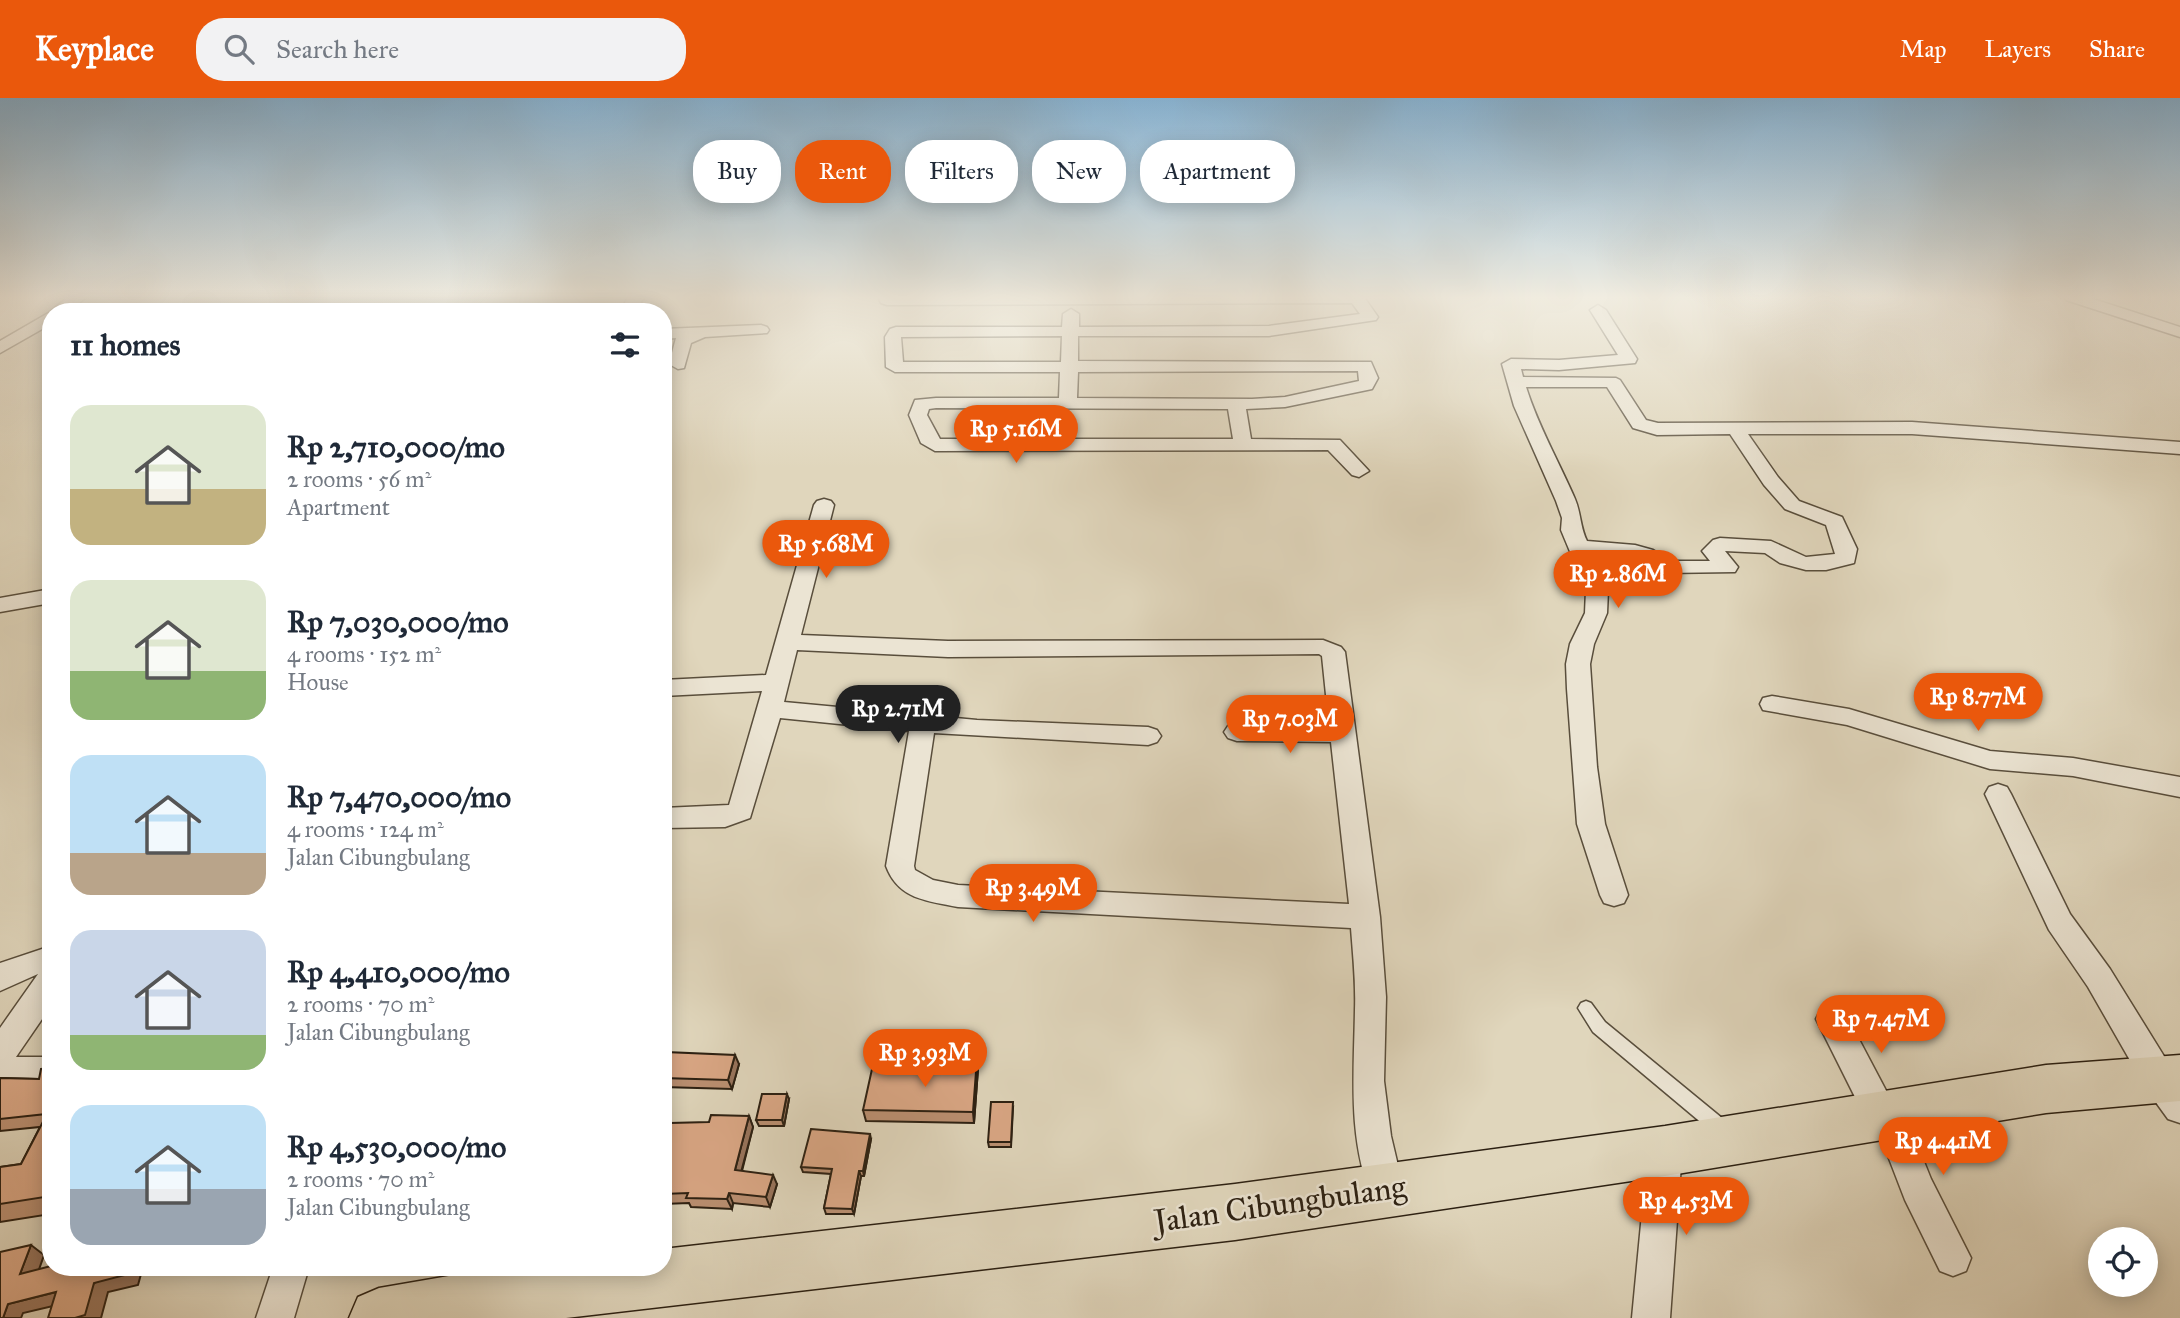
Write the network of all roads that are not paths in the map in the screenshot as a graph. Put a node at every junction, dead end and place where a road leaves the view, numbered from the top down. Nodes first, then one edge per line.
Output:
1 (680, 354) edge
2 (894, 354) edge
3 (1069, 354) edge
4 (1626, 354) edge
5 (678, 364) dead end
6 (1069, 366) junction
7 (1516, 382) junction
8 (1068, 404) junction
9 (1236, 404) junction
10 (1735, 428) junction
11 (1243, 445) junction
12 (2180, 448) edge
13 (1359, 471) dead end
14 (824, 505) dead end
15 (1578, 547) junction
16 (42, 598) edge
17 (0, 605) edge
18 (787, 644) junction
19 (776, 682) junction
20 (672, 688) edge
21 (1772, 704) dead end
22 (769, 709) junction
23 (923, 724) junction
24 (1237, 732) dead end
25 (1343, 733) junction
26 (1147, 736) dead end
27 (2180, 787) edge
28 (1998, 794) dead end
29 (672, 818) edge
30 (1614, 895) dead end
31 (1365, 917) junction
32 (42, 961) edge
33 (0, 978) edge
34 (42, 994) edge
35 (1586, 1008) dead end
36 (1832, 1019) dead end
37 (0, 1054) edge
38 (0, 1071) edge
39 (42, 1072) edge
40 (2173, 1088) edge
41 (1886, 1115) junction
42 (1735, 1140) junction
43 (1665, 1152) junction
44 (1386, 1191) junction
45 (1953, 1258) dead end
46 (288, 1276) edge
47 (275, 1318) edge
48 (379, 1318) edge
49 (1651, 1318) edge

1 - 5 street
2 - 6 street
3 - 6 street
4 - 7 street
6 - 8 street
6 - 9 street
7 - 10 street
7 - 15 street
8 - 9 street
8 - 11 street
9 - 11 street
10 - 12 street
10 - 15 street
11 - 13 street
14 - 18 street
15 - 30 street
16 - 17 street
18 - 19 street
18 - 25 street
19 - 20 street
19 - 22 street
21 - 27 street
22 - 23 street
22 - 29 street
23 - 26 street
23 - 31 street
24 - 25 street
25 - 31 street
28 - 40 street
31 - 44 street
32 - 33 street
34 - 37 street
35 - 42 lane
36 - 41 street
38 - 39 street
40 - 41 highway, Jalan Cibungbulang
41 - 42 highway, Jalan Cibungbulang
41 - 45 street
42 - 43 highway, Jalan Cibungbulang
43 - 44 highway, Jalan Cibungbulang
43 - 49 street
44 - 48 highway, Jalan Cibungbulang
46 - 47 street

